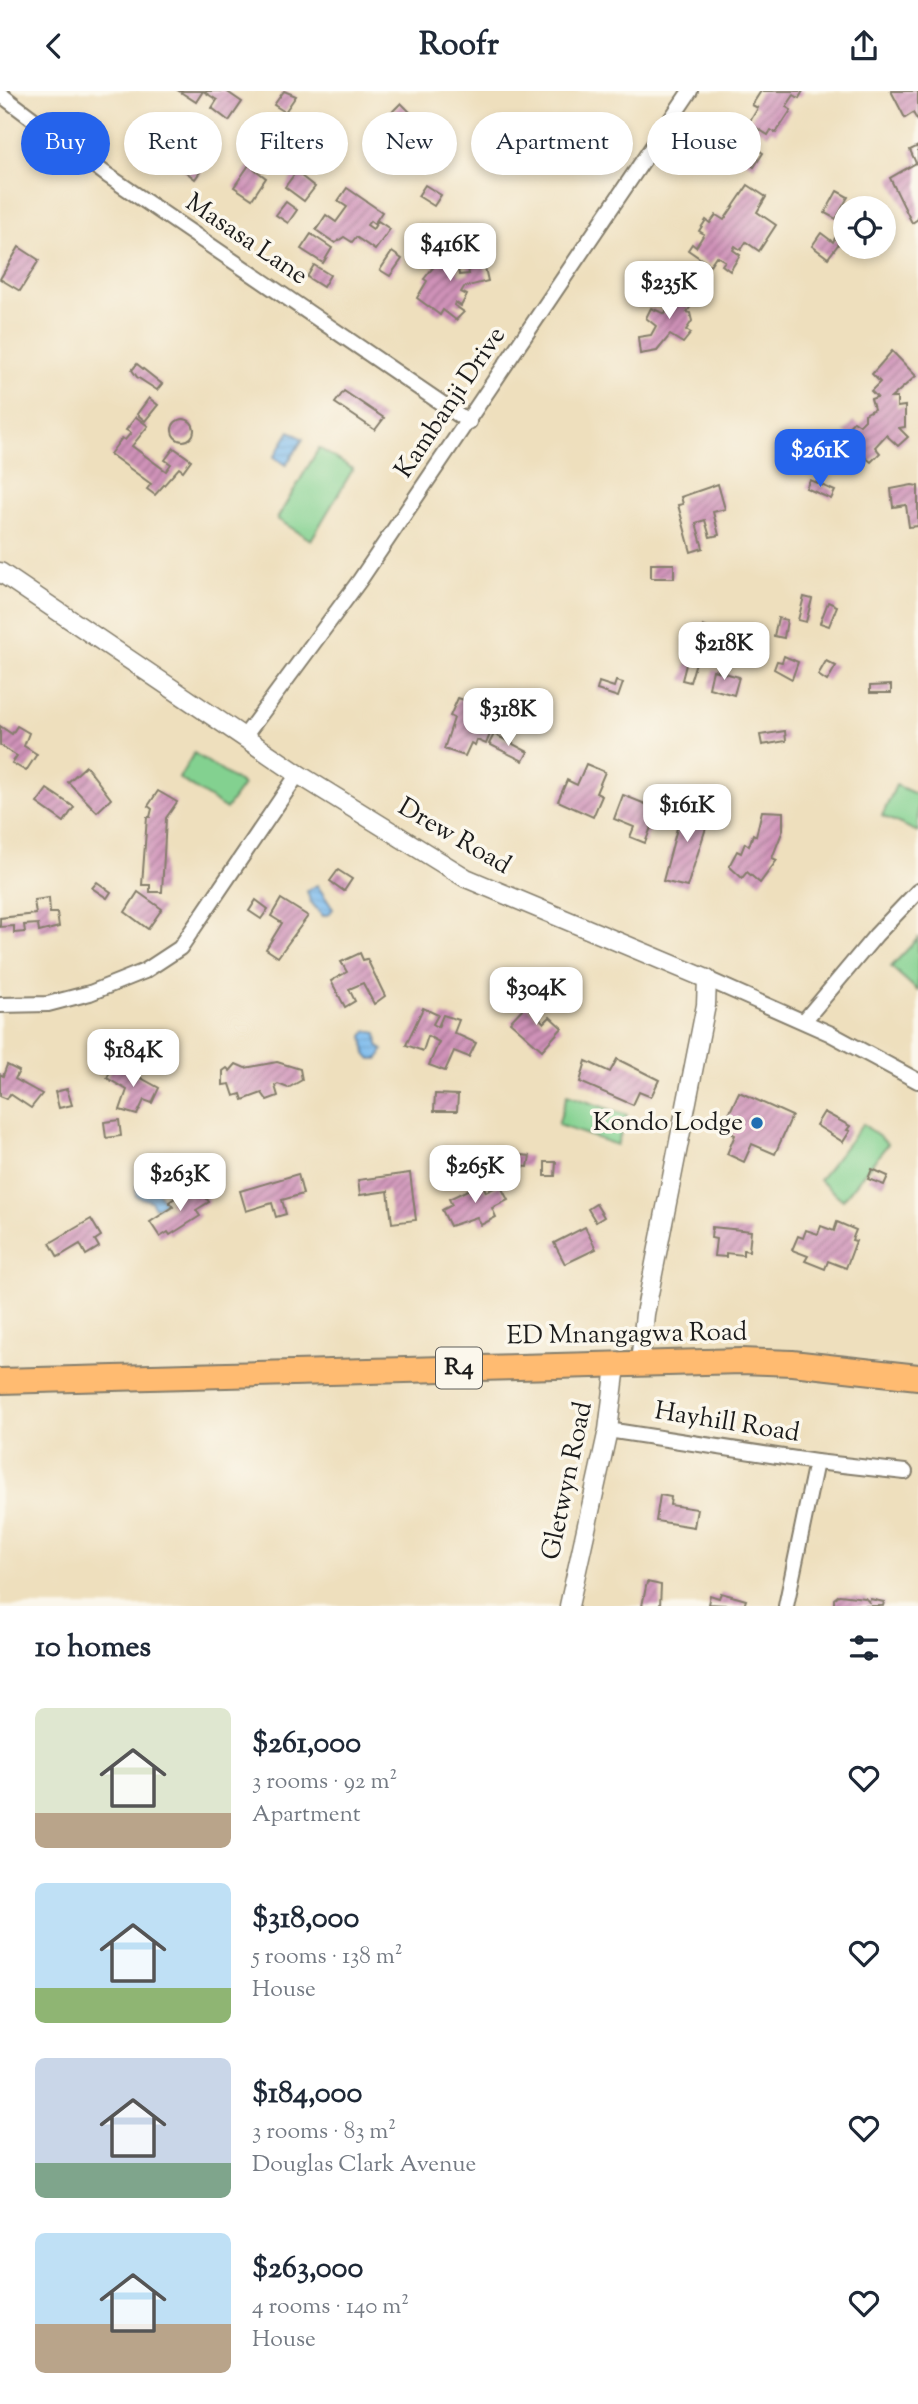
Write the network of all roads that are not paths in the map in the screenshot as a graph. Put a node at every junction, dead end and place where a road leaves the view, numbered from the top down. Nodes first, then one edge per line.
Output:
1 (690, 91) edge
2 (0, 94) edge
3 (468, 422) junction
4 (0, 572) edge
5 (244, 737) junction
6 (298, 773) junction
7 (918, 891) edge
8 (707, 979) junction
9 (0, 1005) edge
10 (804, 1021) junction
11 (918, 1081) edge
12 (628, 1365) junction
13 (918, 1377) edge
14 (0, 1381) edge
15 (608, 1430) junction
16 (816, 1462) junction
17 (905, 1472) dead end
18 (569, 1606) edge
19 (786, 1606) edge

1 - 3 street, Kambanji Drive
2 - 3 street, Masasa Lane
3 - 5 street, Kambanji Drive
4 - 5 street, Drew Road
5 - 6 street, Drew Road
6 - 8 street, Drew Road
6 - 9 street
7 - 10 street
8 - 10 street, Drew Road
8 - 12 street, Gletwyn Road
10 - 11 street, Drew Road
12 - 13 highway, ED Mnangagwa Road / R4
12 - 14 highway, ED Mnangagwa Road / R4
12 - 15 street, Gletwyn Road
15 - 16 street, Hayhill Road
15 - 18 street, Gletwyn Road
16 - 17 street
16 - 19 street, Hayhill Road

